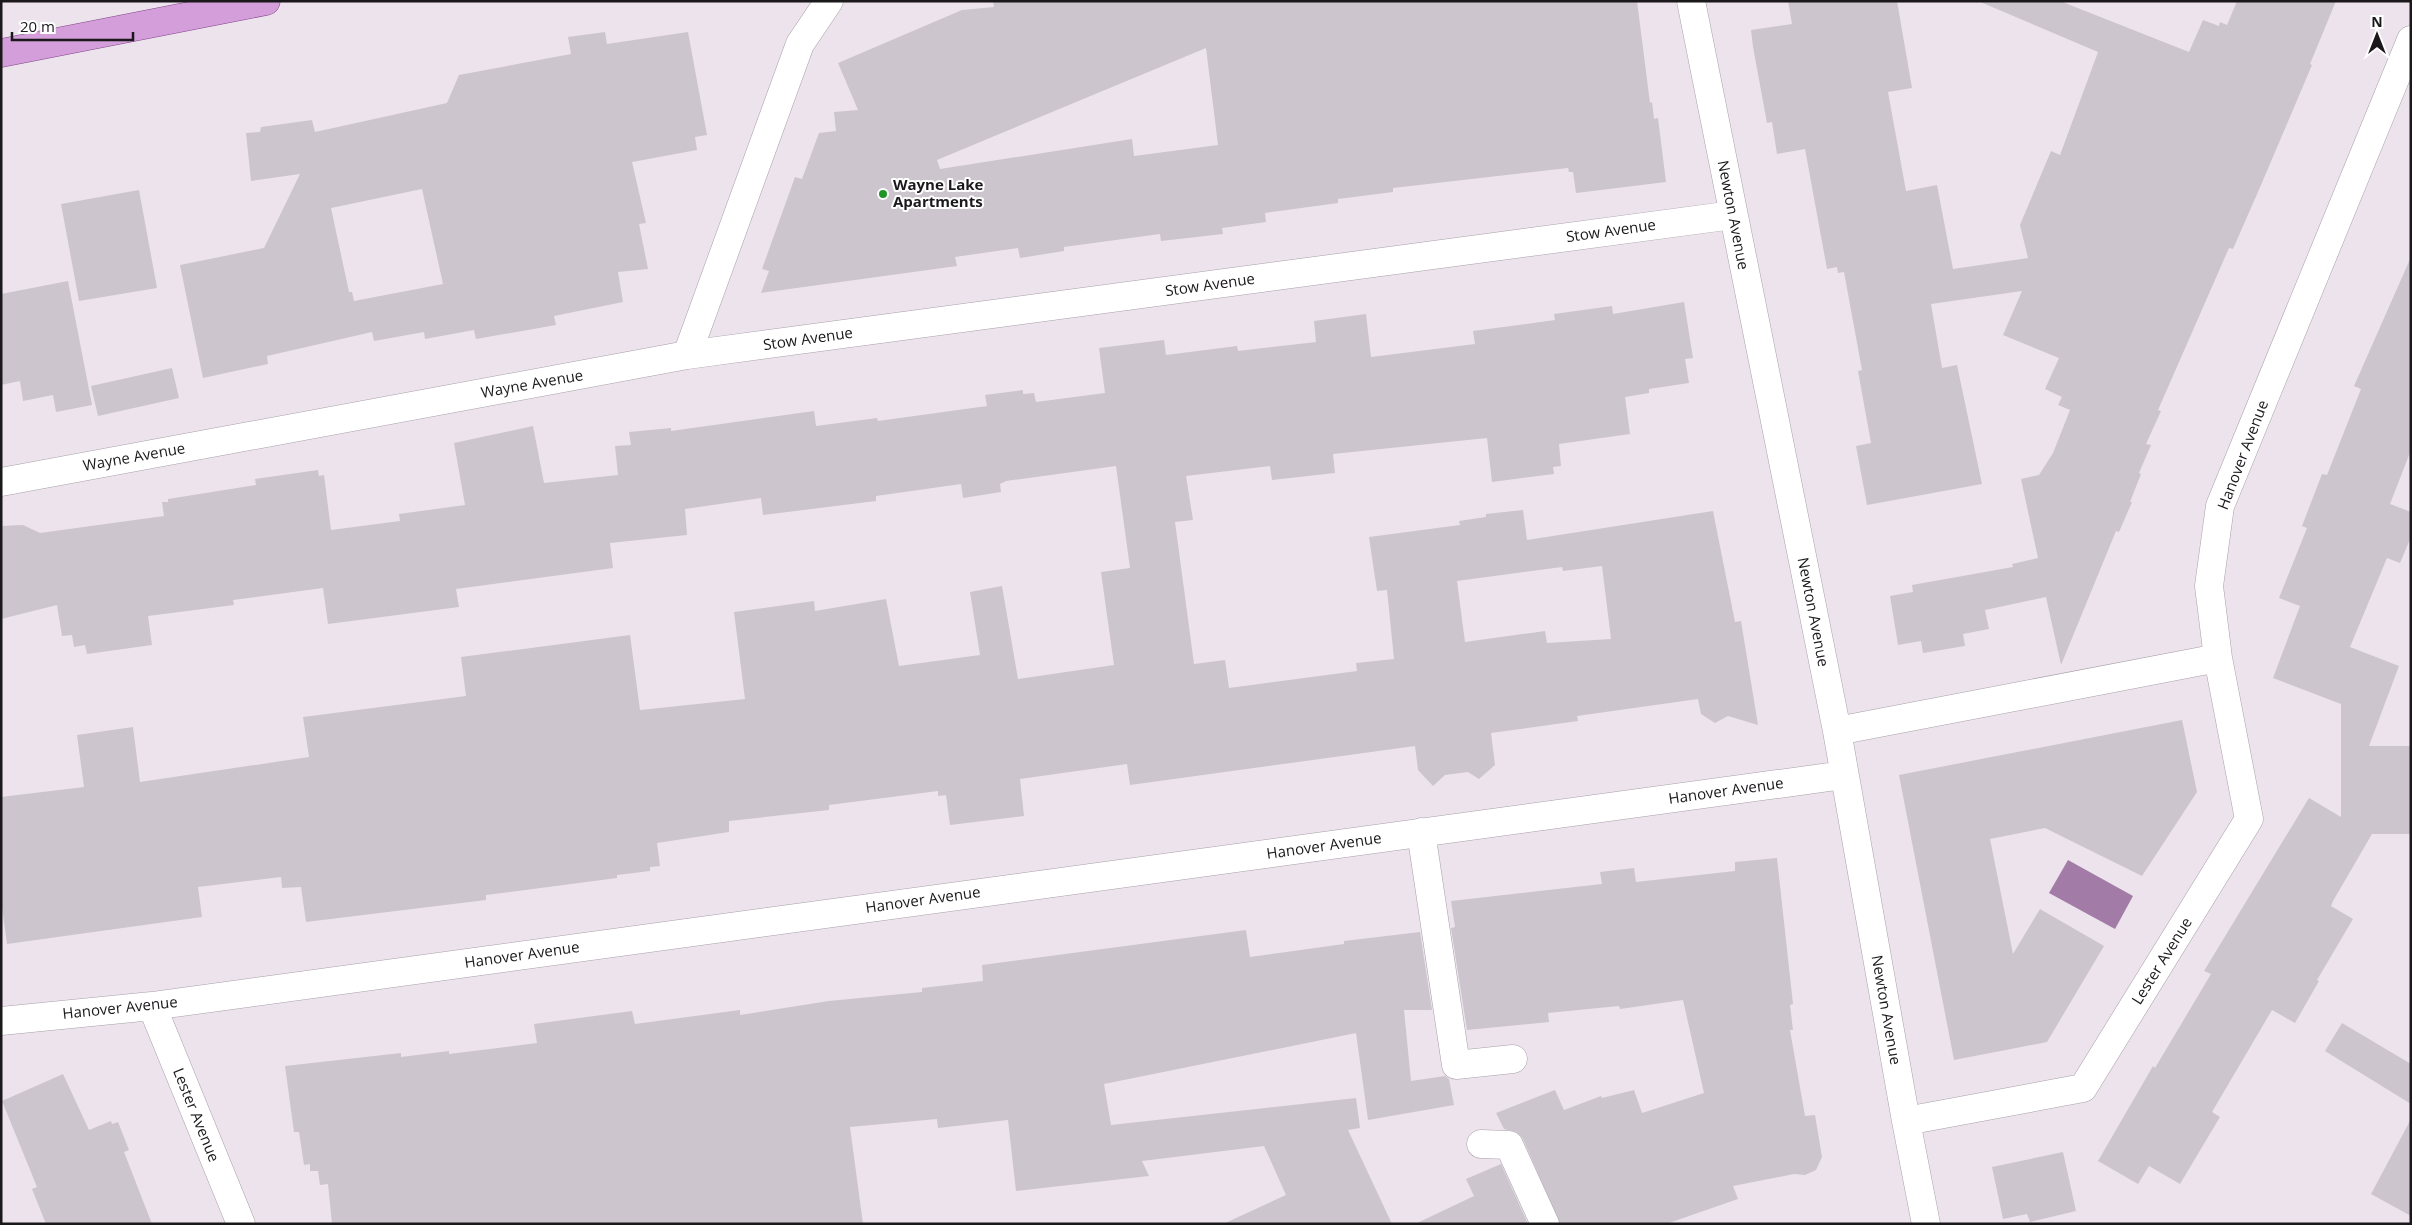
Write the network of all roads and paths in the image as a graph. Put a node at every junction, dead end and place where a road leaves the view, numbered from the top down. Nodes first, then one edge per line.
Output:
1 (266, 1) edge
2 (829, 1) edge
3 (1691, 1) edge
4 (2411, 40) edge
5 (1, 52) edge
6 (1733, 215) junction
7 (687, 355) junction
8 (1, 482) edge
9 (2218, 658) junction
10 (1837, 732) junction
11 (1844, 775) junction
12 (1422, 832) junction
13 (152, 1006) junction
14 (1, 1021) edge
15 (1513, 1059) dead end
16 (1906, 1121) junction
17 (1481, 1144) dead end
18 (241, 1224) edge
19 (1545, 1224) edge
20 (1926, 1224) edge

1 - 5 main road
2 - 7 street
3 - 6 street, Newton Avenue
4 - 9 street, Hanover Avenue
6 - 7 street, Stow Avenue
6 - 10 street, Newton Avenue
7 - 8 street, Wayne Avenue
9 - 10 street
9 - 16 street, Lester Avenue
10 - 11 street, Newton Avenue
11 - 12 street, Hanover Avenue
11 - 16 street, Newton Avenue
12 - 13 street, Hanover Avenue
12 - 15 street
13 - 14 street, Hanover Avenue
13 - 18 street, Lester Avenue
16 - 20 street, Newton Avenue
17 - 19 street

